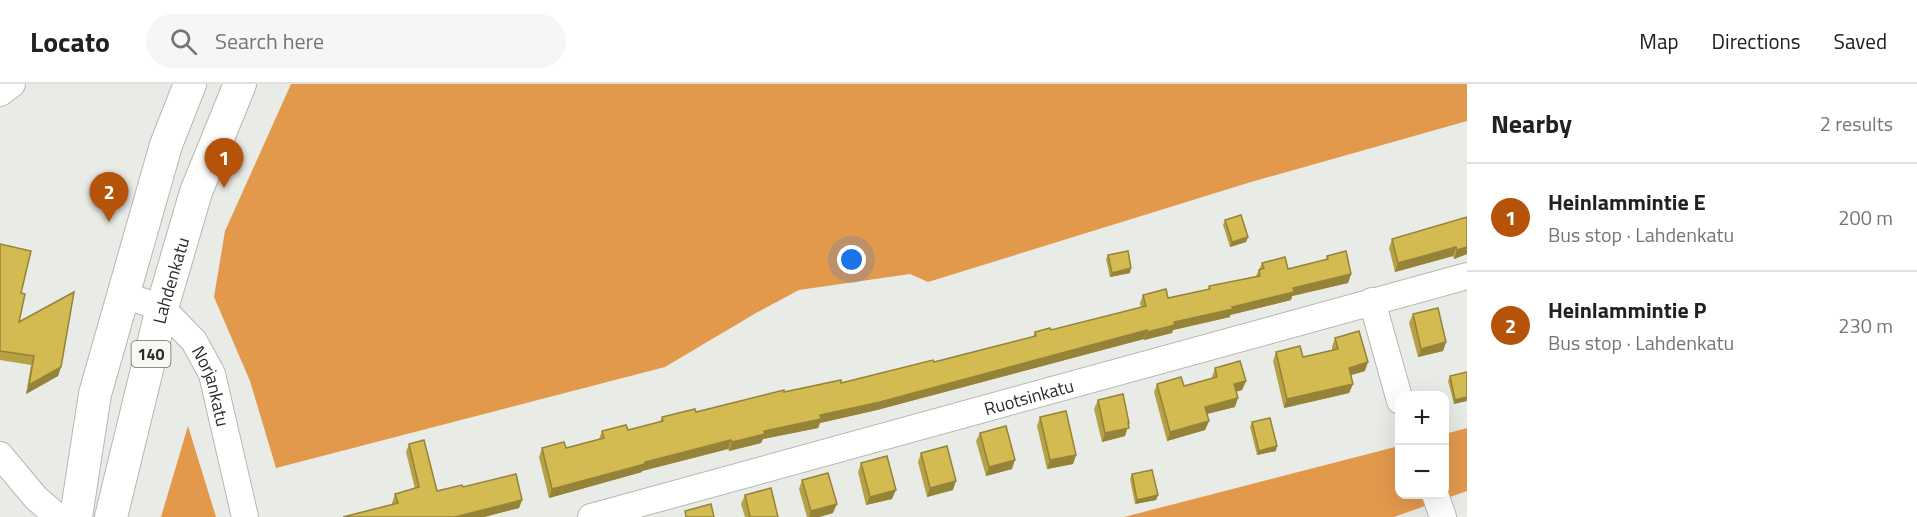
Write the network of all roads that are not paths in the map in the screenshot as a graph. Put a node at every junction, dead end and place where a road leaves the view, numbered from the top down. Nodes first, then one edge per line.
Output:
1 (12, 84) edge
2 (190, 84) edge
3 (240, 84) edge
4 (0, 93) edge
5 (1467, 276) edge
6 (124, 295) junction
7 (1372, 301) junction
8 (162, 308) junction
9 (1397, 391) edge
10 (0, 455) edge
11 (1436, 499) edge
12 (58, 517) edge
13 (76, 517) edge
14 (111, 517) edge
15 (245, 517) edge
16 (591, 517) edge
17 (1443, 517) edge

1 - 4 street
2 - 6 main road, 140
3 - 8 main road, Lahdenkatu / 140
5 - 7 street, Ruotsinkatu
6 - 8 street, Norjankatu
6 - 13 main road, 140
7 - 9 street
7 - 16 street, Ruotsinkatu
8 - 14 main road, Lahdenkatu / 140
8 - 15 street, Norjankatu
10 - 12 street
11 - 17 street

